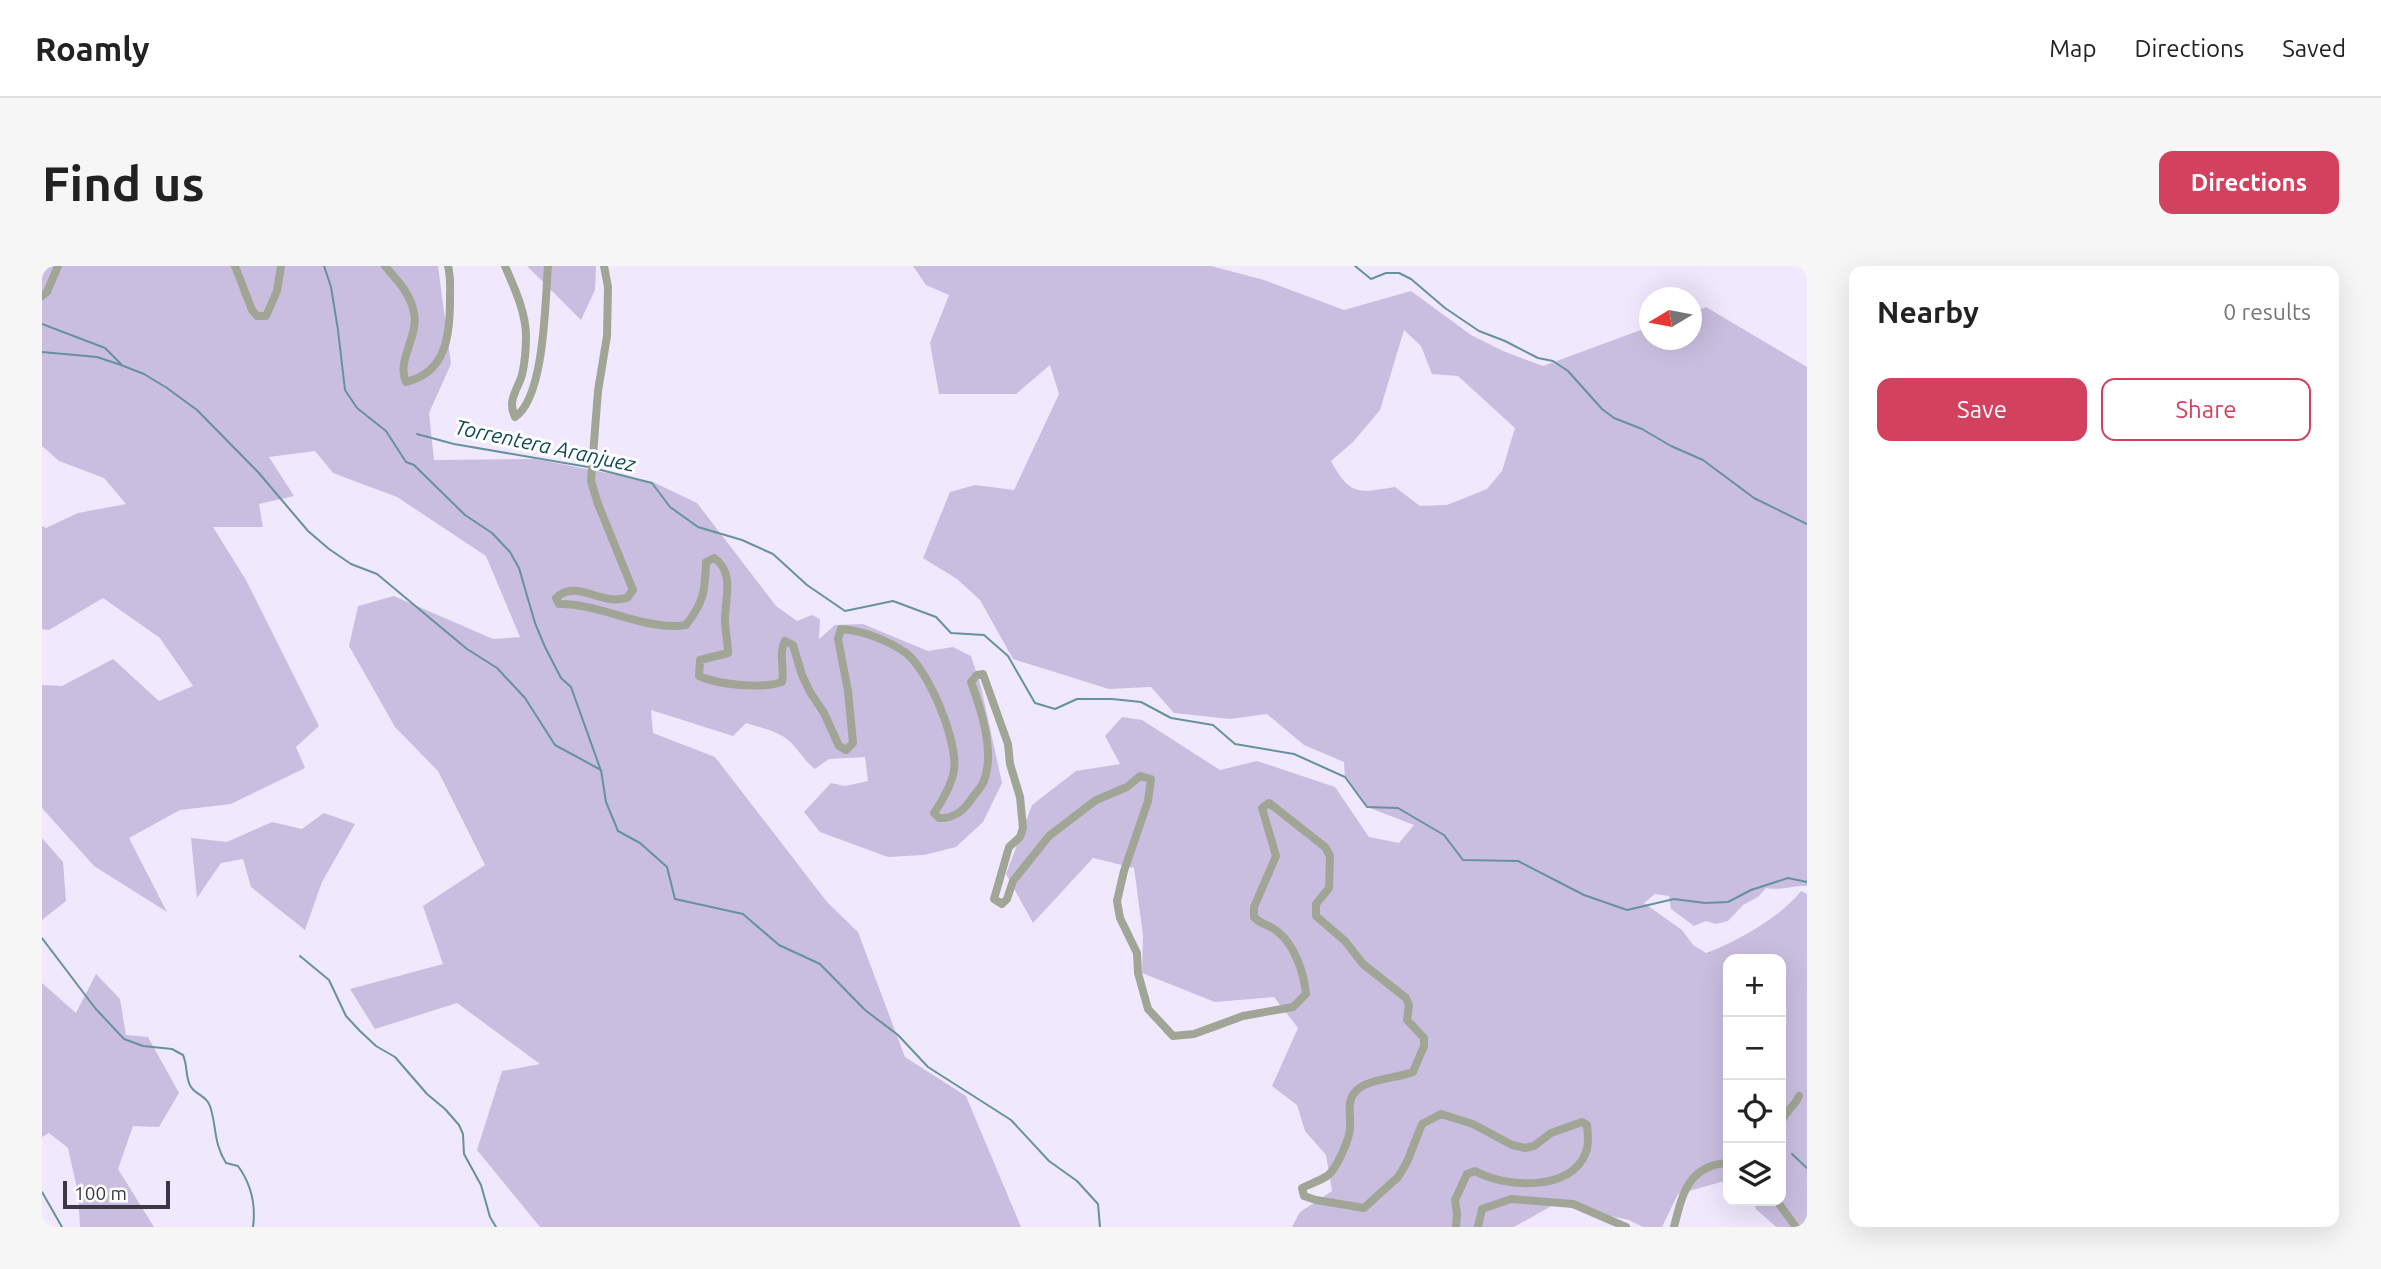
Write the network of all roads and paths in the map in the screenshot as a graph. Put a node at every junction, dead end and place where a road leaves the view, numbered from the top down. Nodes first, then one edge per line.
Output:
1 (58, 266) edge
2 (235, 266) edge
3 (281, 266) edge
4 (385, 266) edge
5 (448, 266) edge
6 (505, 266) edge
7 (548, 266) edge
8 (604, 266) edge
9 (42, 296) edge
10 (1799, 1096) dead end
11 (1786, 1112) edge
12 (1723, 1164) edge
13 (1781, 1206) edge
14 (1456, 1227) edge
15 (1478, 1227) edge
16 (1626, 1227) edge
17 (1674, 1227) edge
18 (1796, 1227) edge

1 - 9 street
2 - 3 street
4 - 5 street
6 - 7 street
8 - 14 street
10 - 11 street
12 - 17 street
13 - 18 street
15 - 16 street

